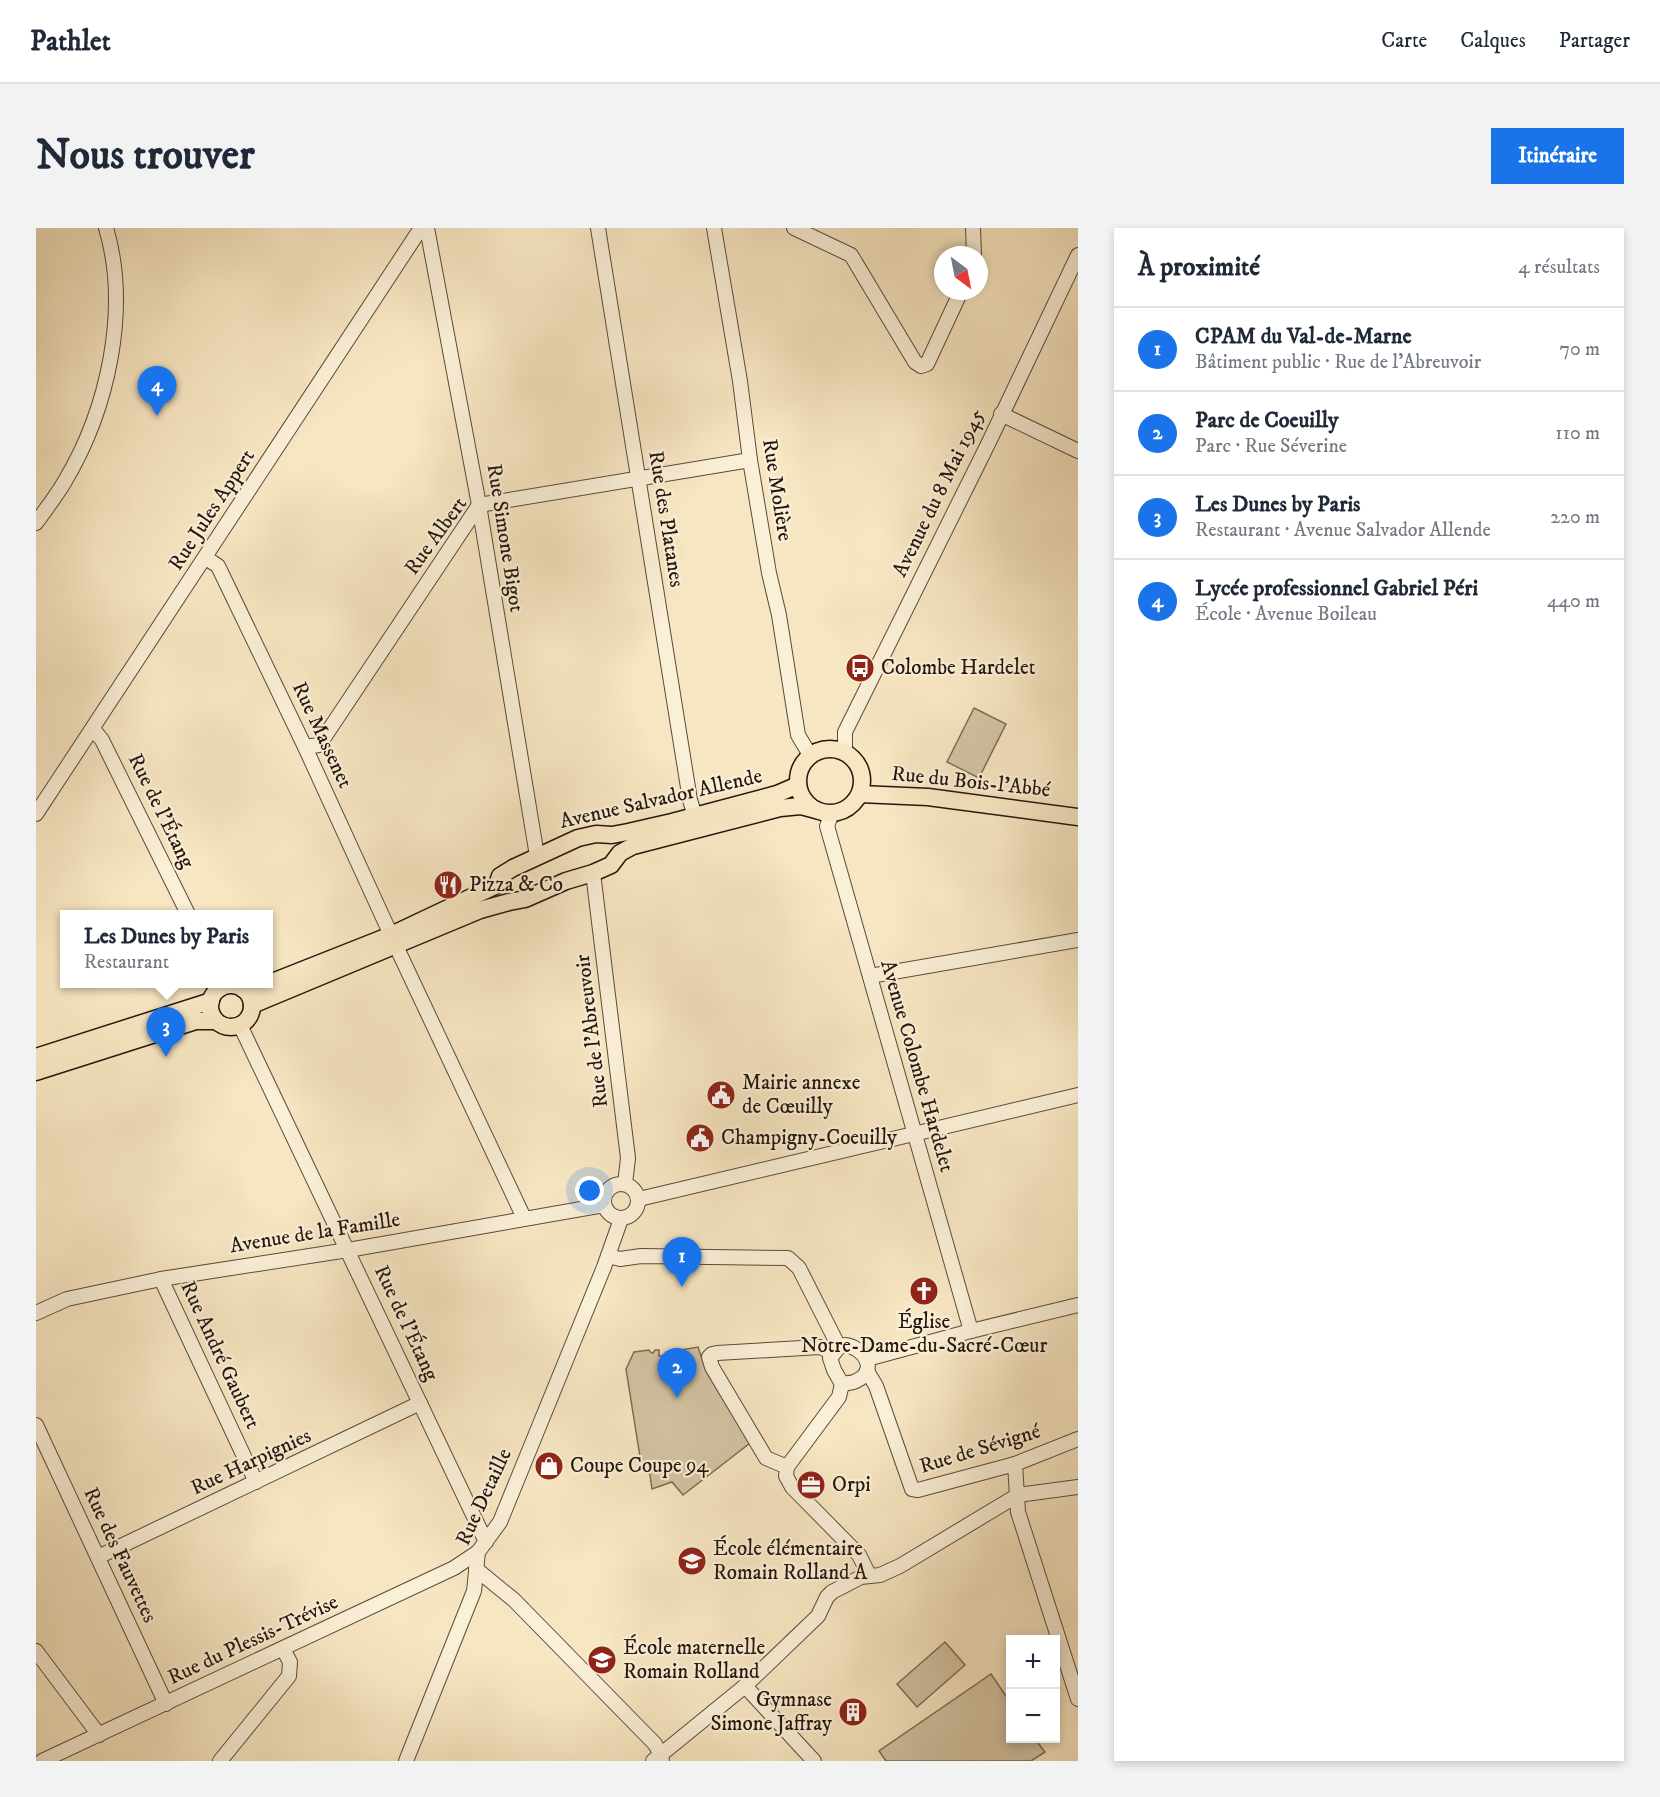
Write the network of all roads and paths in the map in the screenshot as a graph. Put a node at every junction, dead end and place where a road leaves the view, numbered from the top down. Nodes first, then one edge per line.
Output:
1 (106, 228) edge
2 (421, 228) edge
3 (427, 228) edge
4 (598, 228) edge
5 (714, 228) edge
6 (794, 228) edge
7 (973, 228) edge
8 (974, 246) edge
9 (1078, 255) edge
10 (957, 300) edge
11 (1001, 414) junction
12 (1078, 451) edge
13 (750, 460) junction
14 (638, 479) junction
15 (480, 505) junction
16 (36, 522) edge
17 (206, 558) junction
18 (93, 729) junction
19 (305, 747) junction
20 (845, 752) junction
21 (810, 755) junction
22 (798, 784) junction
23 (860, 794) junction
24 (824, 811) junction
25 (36, 814) edge
26 (695, 816) junction
27 (1078, 818) edge
28 (612, 835) junction
29 (620, 853) junction
30 (537, 856) junction
31 (593, 873) junction
32 (497, 885) junction
33 (508, 902) junction
34 (186, 910) edge
35 (1078, 940) edge
36 (394, 941) junction
37 (870, 976) junction
38 (273, 982) edge
39 (220, 988) edge
40 (240, 988) edge
41 (249, 988) edge
42 (243, 989) junction
43 (211, 1001) junction
44 (252, 1005) junction
45 (216, 1021) junction
46 (240, 1025) junction
47 (36, 1057) edge
48 (36, 1072) edge
49 (1078, 1095) edge
50 (915, 1134) junction
51 (625, 1184) junction
52 (639, 1199) junction
53 (604, 1205) junction
54 (524, 1218) junction
55 (621, 1219) junction
56 (348, 1250) junction
57 (608, 1256) junction
58 (161, 1279) junction
59 (1078, 1305) edge
60 (36, 1313) edge
61 (971, 1330) junction
62 (836, 1350) junction
63 (867, 1365) junction
64 (842, 1384) junction
65 (420, 1403) junction
66 (36, 1425) edge
67 (1078, 1439) edge
68 (1015, 1464) junction
69 (787, 1467) junction
70 (256, 1482) junction
71 (1078, 1487) edge
72 (1018, 1495) junction
73 (482, 1546) junction
74 (99, 1557) junction
75 (476, 1569) junction
76 (869, 1575) junction
77 (284, 1649) junction
78 (36, 1651) edge
79 (745, 1686) junction
80 (1078, 1698) edge
81 (166, 1704) junction
82 (99, 1735) junction
83 (659, 1759) edge
84 (42, 1761) edge
85 (220, 1761) edge
86 (406, 1761) edge
87 (814, 1761) edge

1 - 16 street
2 - 17 street, Rue Jules Appert
3 - 15 street, Rue Simone Bigot
4 - 14 street, Rue des Platanes
5 - 13 street, Rue Molière
6 - 10 street
7 - 8 street
9 - 11 street, Avenue du 8 Mai 1945
11 - 12 street
11 - 20 street, Avenue du 8 Mai 1945
13 - 14 street, Rue Albert
13 - 21 street, Rue Molière
14 - 15 street, Rue Albert
14 - 26 street, Rue des Platanes
15 - 19 street, Rue Albert
15 - 30 street, Rue Simone Bigot
17 - 18 street, Rue Jules Appert
17 - 19 street, Rue Massenet
18 - 25 street, Rue Jules Appert
18 - 34 street, Rue de l'Étang
19 - 36 street, Rue Massenet
20 - 21 main road
20 - 23 main road
21 - 22 main road
22 - 24 main road
22 - 26 main road, Avenue Salvador Allende
23 - 24 main road
23 - 27 main road, Rue du Bois-l'Abbé
24 - 29 main road, Avenue Salvador Allende
24 - 37 street, Avenue Colombe Hardelet
26 - 28 main road, Avenue Salvador Allende
28 - 29 main road
28 - 30 main road, Avenue Salvador Allende
29 - 31 main road, Avenue Salvador Allende
30 - 32 main road, Avenue Salvador Allende
31 - 33 main road, Avenue Salvador Allende
31 - 51 street, Rue de l'Abreuvoir
32 - 33 main road
32 - 36 main road, Avenue Salvador Allende
33 - 36 main road, Avenue Salvador Allende
35 - 37 street
36 - 38 main road, Avenue Salvador Allende
36 - 44 main road, Avenue Salvador Allende
36 - 54 street, Rue Massenet
37 - 50 street, Avenue Colombe Hardelet
39 - 43 main road, Avenue Salvador Allende
40 - 42 main road, Avenue Salvador Allende
41 - 42 main road, Avenue Salvador Allende
42 - 44 main road
43 - 45 main road
43 - 47 main road
44 - 46 main road
45 - 46 main road
45 - 48 main road
46 - 56 street, Rue de l'Étang
49 - 50 street
50 - 52 street
50 - 61 street, Avenue Colombe Hardelet
51 - 52 street
51 - 53 street
52 - 55 street
53 - 54 street, Avenue de la Famille
53 - 55 street
54 - 56 street, Avenue de la Famille
55 - 57 street, Rue Detaille
56 - 58 street, Avenue de la Famille
56 - 65 street, Rue de l'Étang
57 - 62 street
57 - 73 street, Rue Detaille
58 - 60 street, Avenue de la Famille
58 - 70 street, Rue André Gaubert
59 - 61 street
61 - 63 street
62 - 63 street
62 - 64 street
62 - 69 street
63 - 64 street
63 - 68 street, Rue de Sévigné
64 - 69 street
65 - 70 street, Rue Harpignies
65 - 73 street, Rue de l'Étang
66 - 74 street, Rue des Fauvettes
67 - 68 street, Rue de Sévigné
68 - 72 street
69 - 76 street
70 - 74 street, Rue Harpignies
71 - 72 street
72 - 76 street
72 - 80 street
73 - 75 street, Rue Detaille
73 - 77 street, Rue du Plessis-Trévise
74 - 81 street, Rue des Fauvettes
75 - 83 street
75 - 86 street, Rue Detaille
76 - 79 street
77 - 81 street, Rue du Plessis-Trévise
77 - 85 street
78 - 82 street
79 - 83 street
79 - 87 street
81 - 82 street, Rue du Plessis-Trévise
82 - 84 street, Rue du Plessis-Trévise

